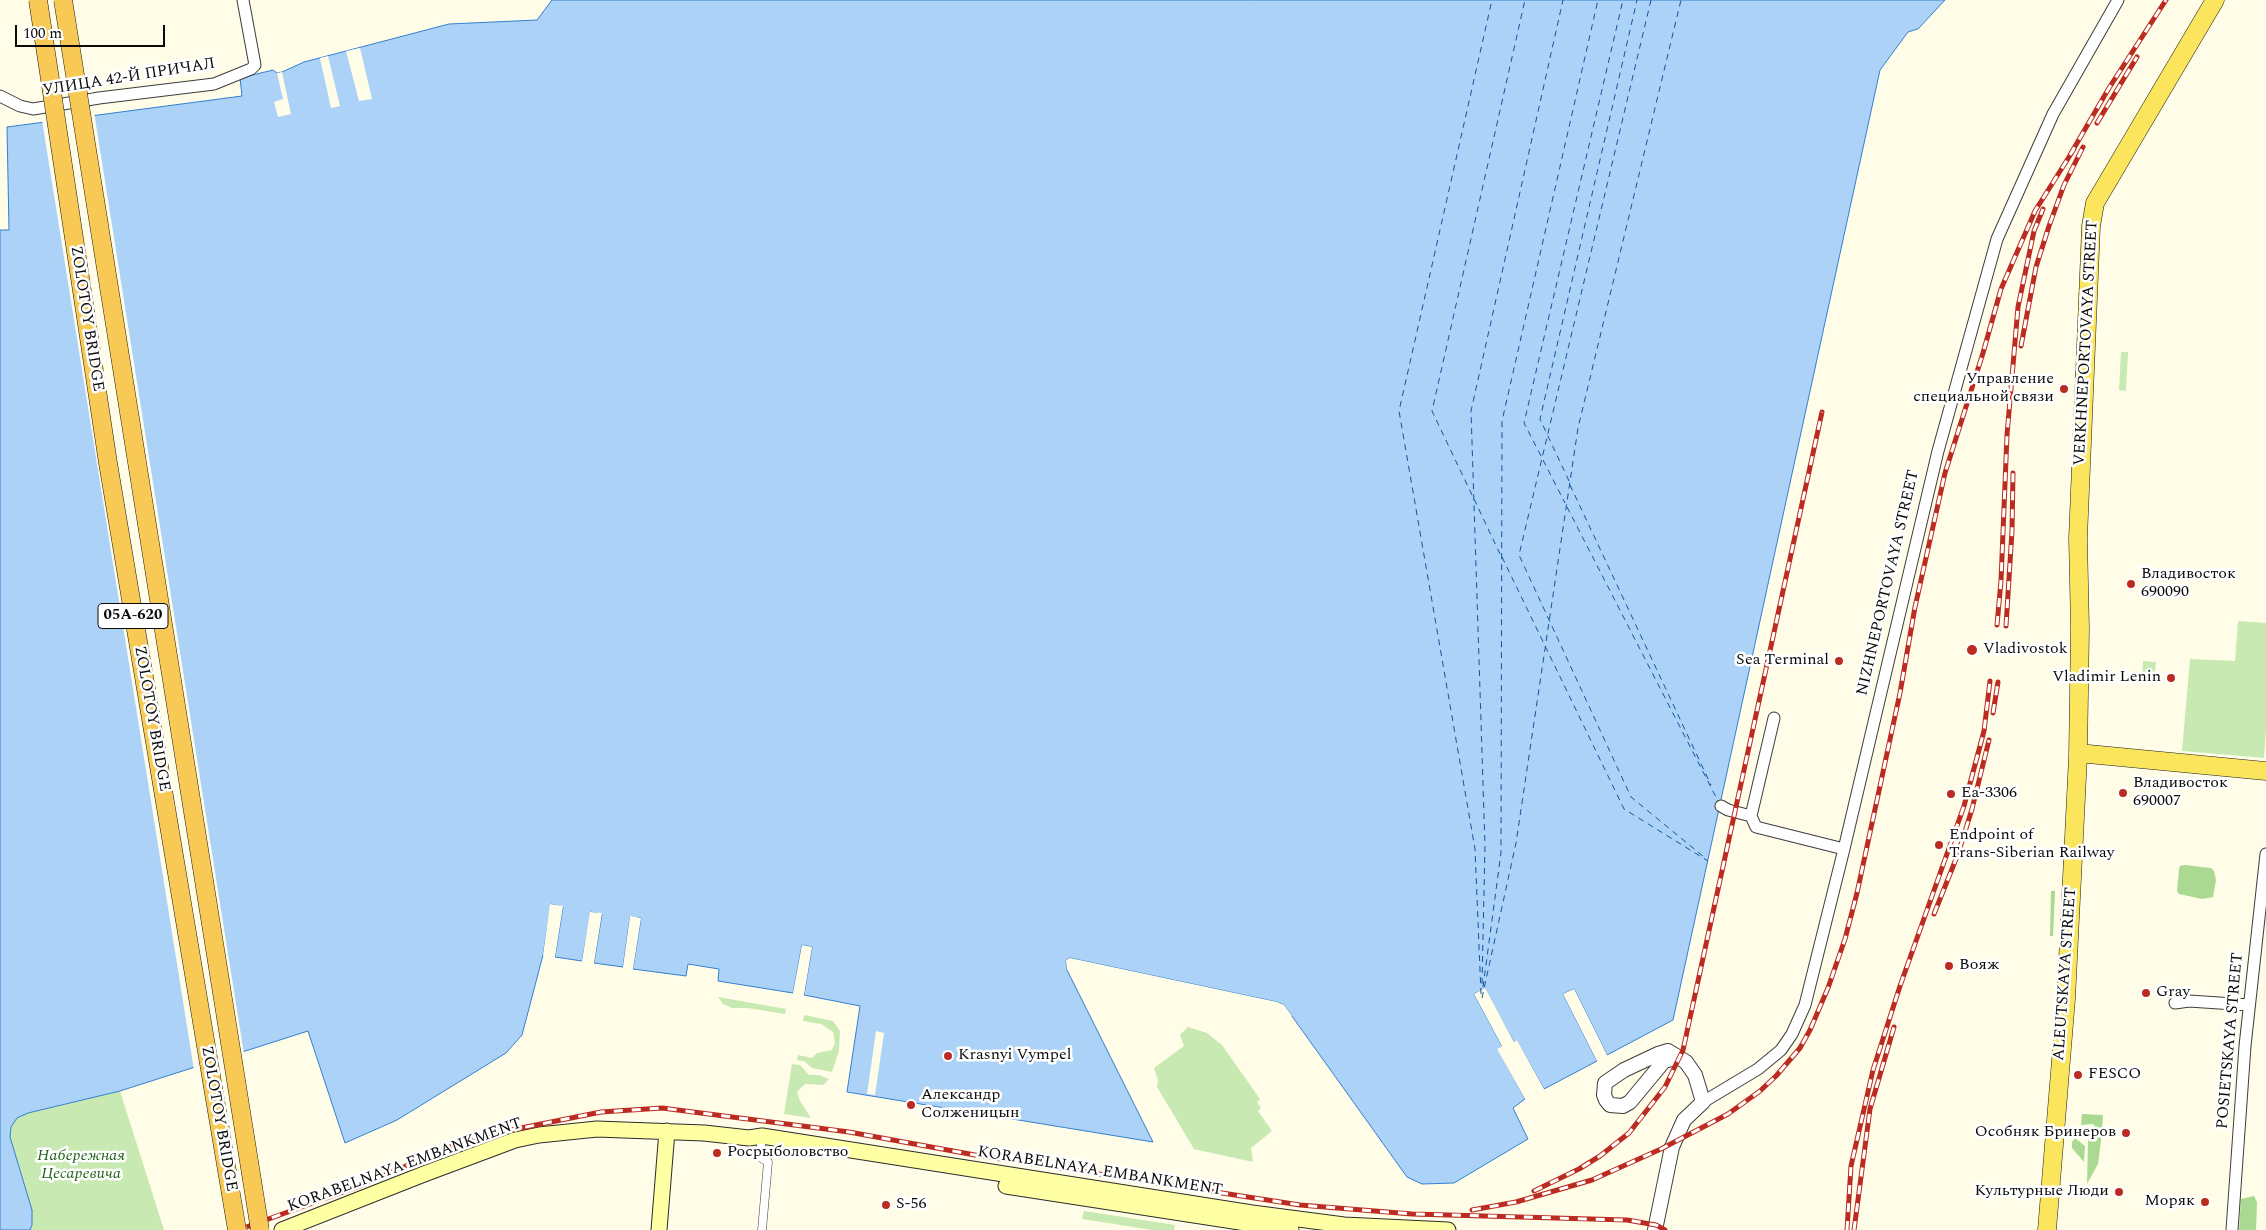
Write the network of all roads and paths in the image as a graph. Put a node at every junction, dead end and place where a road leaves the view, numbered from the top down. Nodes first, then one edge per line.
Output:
1 (38, 0) edge
2 (63, 0) edge
3 (243, 0) edge
4 (2118, 0) edge
5 (2215, 0) edge
6 (0, 96) edge
7 (1774, 718) dead end
8 (2079, 718) joint
9 (2078, 753) junction
10 (2266, 771) edge
11 (1721, 806) dead end
12 (1751, 816) junction
13 (1844, 850) junction
14 (2266, 854) edge
15 (2175, 1003) dead end
16 (2249, 1005) junction
17 (1676, 1058) junction
18 (1703, 1102) junction
19 (668, 1131) junction
20 (758, 1140) junction
21 (237, 1230) edge
22 (260, 1230) edge
23 (282, 1230) edge
24 (659, 1230) edge
25 (762, 1230) edge
26 (1291, 1230) edge
27 (1448, 1230) edge
28 (1655, 1230) edge
29 (2047, 1230) edge
30 (2232, 1230) edge

1 - 21 highway, ZOLOTOY BRIDGE / 05А-620, bridge
2 - 22 highway, ZOLOTOY BRIDGE / 05А-620, bridge
3 - 6 street, УЛИЦА 42-Й ПРИЧАЛ
4 - 13 street, NIZHNEPORTOVAYA STREET
5 - 8 main road, VERKHNEPORTOVAYA STREET
7 - 12 street
8 - 9 main road, ALEUTSKAYA STREET
9 - 10 main road
9 - 29 main road, ALEUTSKAYA STREET
11 - 12 street
12 - 13 street
13 - 18 street, NIZHNEPORTOVAYA STREET
14 - 16 street, POSIETSKAYA STREET
15 - 16 street
16 - 30 street, POSIETSKAYA STREET
17 - 17 street
17 - 18 street
18 - 28 street
19 - 20 main road, KORABELNAYA EMBANKMENT
19 - 23 main road, KORABELNAYA EMBANKMENT
19 - 24 main road
20 - 25 street
20 - 26 main road, KORABELNAYA EMBANKMENT
20 - 27 main road, KORABELNAYA EMBANKMENT

